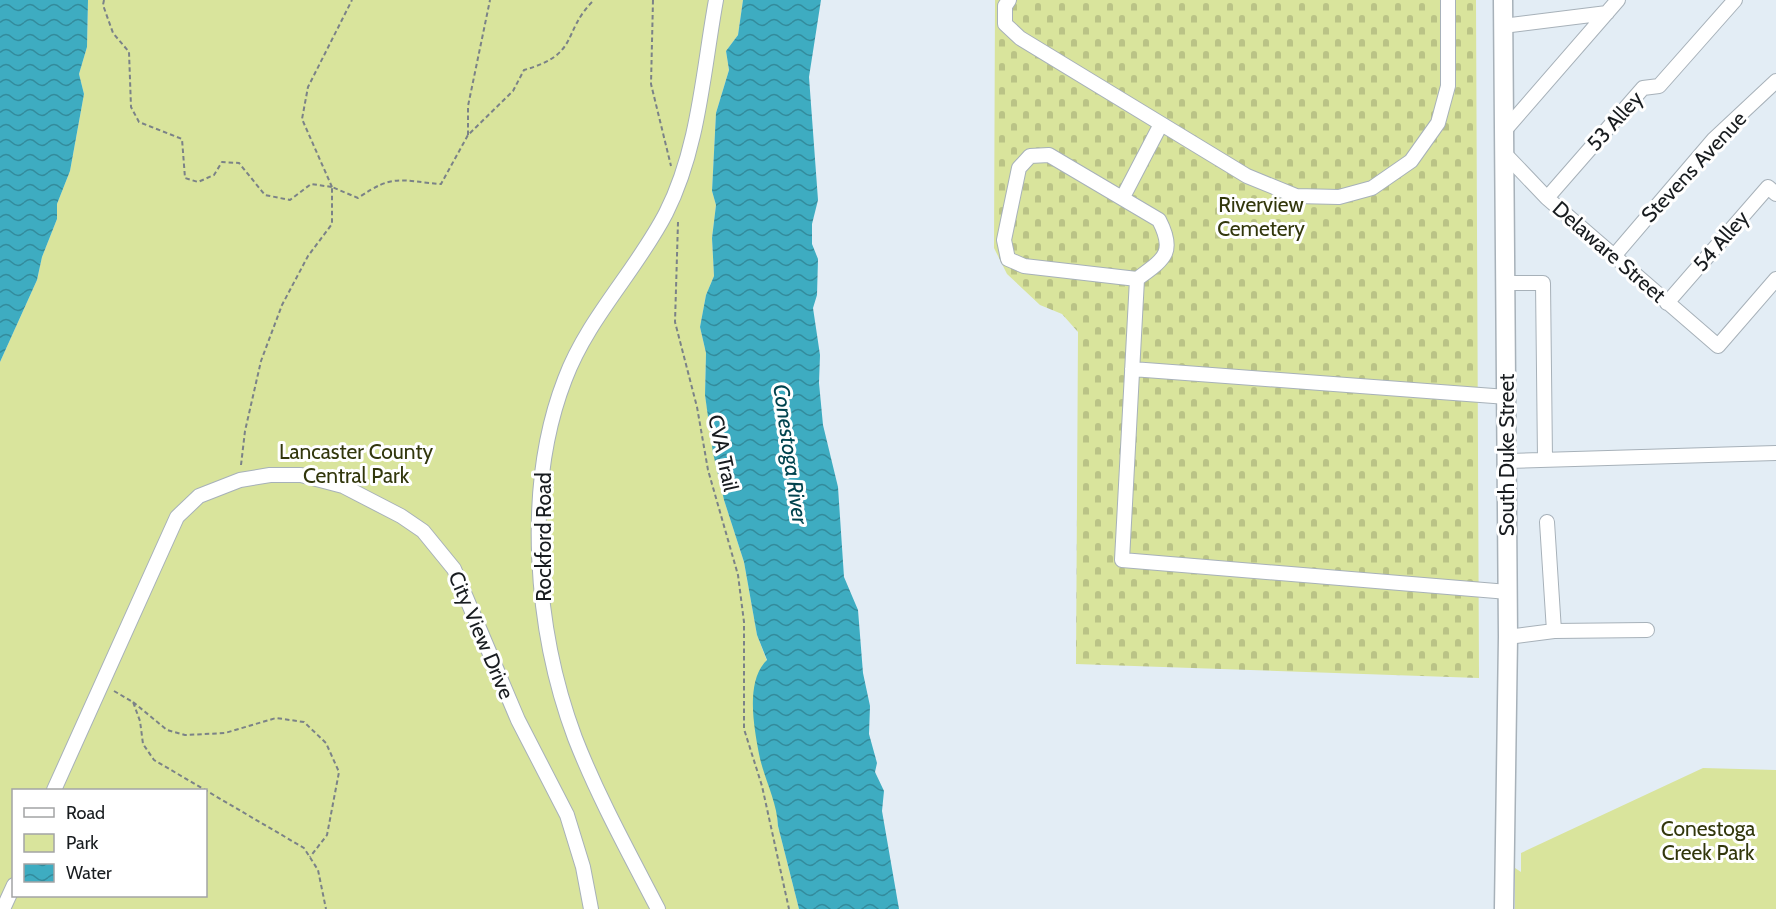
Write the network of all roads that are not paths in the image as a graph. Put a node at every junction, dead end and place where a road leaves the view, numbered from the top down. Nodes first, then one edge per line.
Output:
1 (716, 0) edge
2 (1009, 0) edge
3 (1448, 0) edge
4 (1503, 0) edge
5 (1618, 0) edge
6 (1735, 0) edge
7 (1607, 13) junction
8 (1503, 26) junction
9 (1776, 81) edge
10 (1161, 124) junction
11 (1505, 130) junction
12 (1505, 154) junction
13 (1776, 194) edge
14 (1123, 197) junction
15 (1547, 198) junction
16 (1614, 256) junction
17 (1137, 279) junction
18 (1776, 279) edge
19 (1506, 283) junction
20 (1667, 303) junction
21 (1132, 369) junction
22 (1507, 397) junction
23 (1776, 453) edge
24 (1545, 459) junction
25 (1507, 461) junction
26 (1547, 522) dead end
27 (1508, 591) junction
28 (1647, 630) dead end
29 (1554, 631) junction
30 (1508, 637) junction
31 (54, 789) edge
32 (12, 889) edge
33 (3, 909) edge
34 (591, 909) edge
35 (658, 909) edge
36 (1504, 909) edge

1 - 35 street, Rockford Road
2 - 10 street
3 - 10 street
4 - 8 main road, South Duke Street
5 - 7 street
6 - 15 street, 53 Alley
7 - 8 street
7 - 11 street
8 - 11 main road, South Duke Street
9 - 16 street, Stevens Avenue
10 - 14 street
11 - 12 main road, South Duke Street
12 - 15 street, Delaware Street
12 - 19 main road, South Duke Street
13 - 20 street, 54 Alley
14 - 17 street
14 - 17 street
15 - 16 street, Delaware Street
16 - 20 street, Delaware Street
17 - 21 street
18 - 20 street, Delaware Street
19 - 22 main road, South Duke Street
19 - 24 street
21 - 22 street
21 - 27 street
22 - 25 main road, South Duke Street
23 - 24 street
24 - 25 street
25 - 27 main road, South Duke Street
26 - 29 street
27 - 30 main road, South Duke Street
28 - 29 street
29 - 30 street
30 - 36 main road, South Duke Street
31 - 34 street, City View Drive
32 - 33 street

